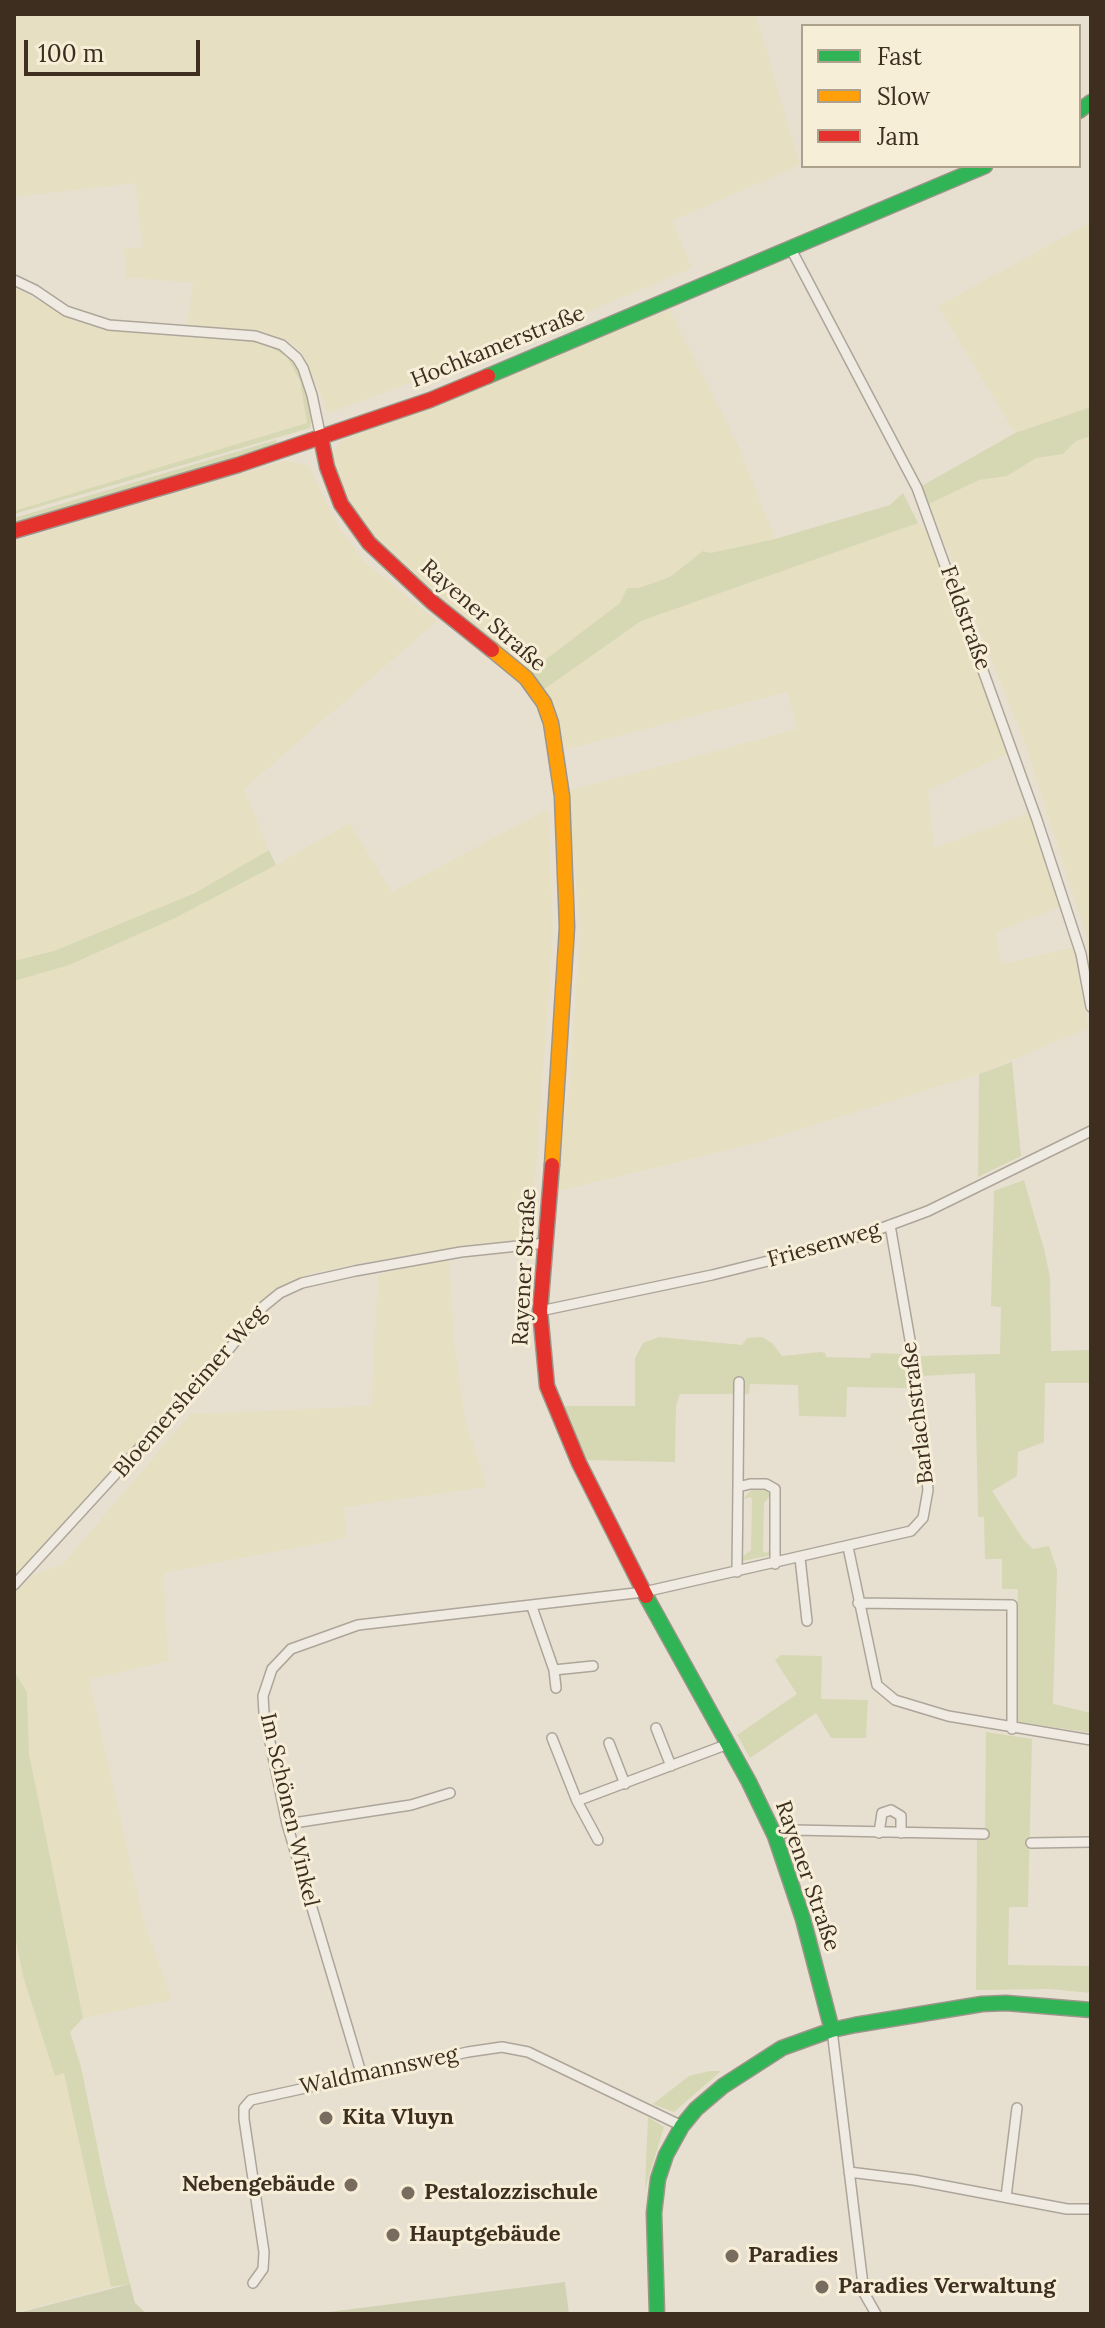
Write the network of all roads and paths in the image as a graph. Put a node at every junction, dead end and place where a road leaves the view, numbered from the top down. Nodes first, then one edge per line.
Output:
1 (980, 168) edge
2 (791, 249) junction
3 (14, 280) edge
4 (321, 438) junction
5 (14, 531) edge
6 (1091, 1007) edge
7 (1091, 1131) edge
8 (890, 1225) junction
9 (546, 1243) junction
10 (540, 1311) junction
11 (739, 1382) dead end
12 (738, 1487) junction
13 (848, 1547) junction
14 (800, 1558) junction
15 (775, 1564) junction
16 (737, 1572) junction
17 (14, 1585) edge
18 (644, 1592) junction
19 (858, 1603) junction
20 (532, 1607) junction
21 (807, 1621) dead end
22 (593, 1666) dead end
23 (554, 1670) junction
24 (556, 1688) dead end
25 (656, 1728) dead end
26 (1012, 1729) junction
27 (552, 1738) dead end
28 (1091, 1740) edge
29 (609, 1743) dead end
30 (728, 1744) junction
31 (671, 1766) junction
32 (625, 1784) junction
33 (450, 1793) dead end
34 (577, 1801) junction
35 (287, 1824) junction
36 (879, 1833) junction
37 (901, 1833) junction
38 (984, 1834) dead end
39 (775, 1836) junction
40 (598, 1840) dead end
41 (1091, 1842) edge
42 (1031, 1843) dead end
43 (1091, 2010) edge
44 (832, 2030) junction
45 (362, 2076) junction
46 (1017, 2108) dead end
47 (682, 2126) junction
48 (849, 2172) junction
49 (1006, 2197) junction
50 (1091, 2209) edge
51 (253, 2283) dead end
52 (657, 2314) edge
53 (876, 2314) edge

1 - 2 street, Hochkamerstraße
2 - 4 street, Hochkamerstraße
2 - 6 street, Feldstraße
3 - 4 street
4 - 5 street, Hochkamerstraße
4 - 9 street, Rayener Straße
7 - 8 street, Friesenweg
8 - 10 street, Friesenweg
8 - 13 street, Barlachstraße
9 - 10 street, Rayener Straße
9 - 17 street, Bloemersheimer Weg
10 - 18 street, Rayener Straße
11 - 12 street
12 - 15 street
12 - 16 street
13 - 14 street, Barlachstraße
13 - 19 street
14 - 15 street, Barlachstraße
14 - 21 street
15 - 16 street, Barlachstraße
16 - 18 street, Barlachstraße
18 - 20 street, Im Schönen Winkel
18 - 30 street, Rayener Straße
19 - 26 street
19 - 26 street
20 - 23 street
20 - 35 street, Im Schönen Winkel
22 - 23 street
23 - 24 street
25 - 31 street
26 - 28 street
27 - 34 street
29 - 32 street
30 - 31 street
30 - 39 street, Rayener Straße
31 - 32 street
32 - 34 street
33 - 35 street
34 - 40 street
35 - 45 street, Im Schönen Winkel
36 - 37 street
36 - 37 street
36 - 39 street
37 - 38 street
39 - 44 street, Rayener Straße
41 - 42 street
43 - 44 street
44 - 47 street
44 - 48 street, Rayener Straße
45 - 47 street, Waldmannsweg
45 - 51 street, Waldmannsweg
46 - 49 street
47 - 52 street
48 - 49 street
48 - 53 street, Rayener Straße
49 - 50 street

